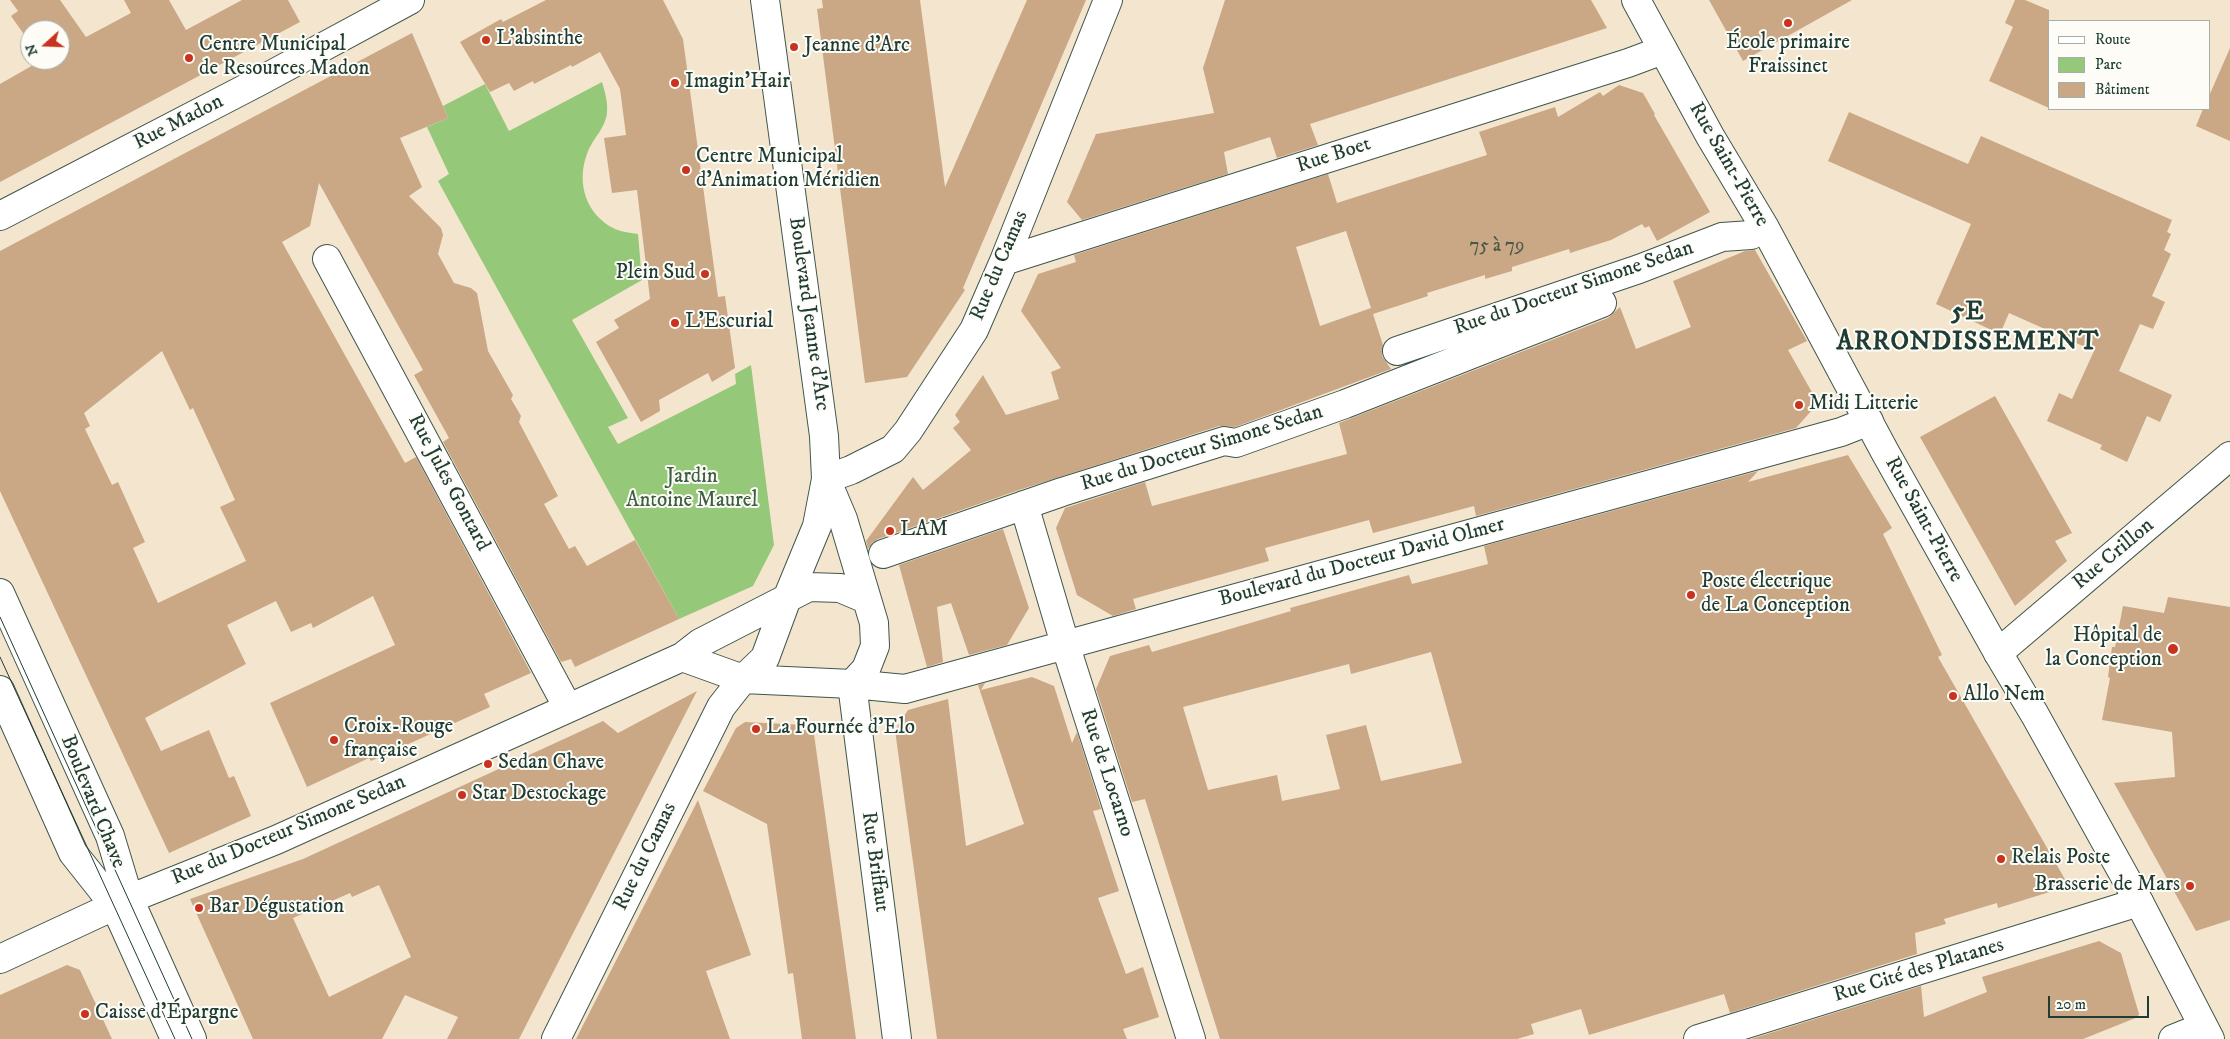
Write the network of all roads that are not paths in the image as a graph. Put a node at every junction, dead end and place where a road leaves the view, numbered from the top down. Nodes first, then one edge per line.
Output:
1 (410, 0) edge
2 (765, 0) edge
3 (1108, 0) edge
4 (1636, 0) edge
5 (1663, 50) junction
6 (0, 216) edge
7 (1752, 235) dead end
8 (327, 259) dead end
9 (1004, 261) junction
10 (1602, 303) dead end
11 (1397, 350) dead end
12 (1869, 421) junction
13 (2230, 456) edge
14 (826, 479) junction
15 (1024, 506) junction
16 (883, 554) dead end
17 (0, 593) edge
18 (866, 599) junction
19 (786, 601) junction
20 (1065, 644) junction
21 (1998, 653) junction
22 (682, 657) junction
23 (743, 679) junction
24 (852, 684) junction
25 (0, 690) edge
26 (568, 708) junction
27 (122, 902) junction
28 (2139, 902) junction
29 (0, 959) edge
30 (2204, 1035) edge
31 (175, 1039) edge
32 (192, 1039) edge
33 (556, 1039) edge
34 (897, 1039) edge
35 (1191, 1039) edge
36 (1698, 1039) edge
37 (2173, 1039) edge

1 - 6 street, Rue Madon
2 - 14 street, Boulevard Jeanne d'Arc
3 - 9 street, Rue du Camas
4 - 5 street, Rue Saint-Pierre
5 - 9 street, Rue Boet
5 - 12 street, Rue Saint-Pierre
7 - 11 street, Rue du Docteur Simone Sedan
8 - 26 street, Rue Jules Gontard
9 - 14 street, Rue du Camas
10 - 15 street, Rue du Docteur Simone Sedan
12 - 20 street, Boulevard du Docteur David Olmer
12 - 21 street, Rue Saint-Pierre
13 - 21 street, Rue Crillon
14 - 18 street, Boulevard Jeanne d'Arc
14 - 19 street, Boulevard Jeanne d'Arc
15 - 16 street, Rue du Docteur Simone Sedan
15 - 20 street, Rue de Locarno
17 - 27 street, Boulevard Chave
18 - 19 street, Rue du Docteur Simone Sedan
18 - 24 street, Boulevard Jeanne d'Arc
19 - 22 street, Rue du Docteur Simone Sedan
19 - 23 street, Rue du Camas
20 - 24 street, Boulevard du Docteur David Olmer
20 - 35 street, Rue de Locarno
21 - 28 street, Rue Saint-Pierre
22 - 23 street
22 - 26 street, Rue du Docteur Simone Sedan
23 - 24 street, Boulevard du Docteur David Olmer
23 - 33 street, Rue du Camas
24 - 34 street, Rue Briffaut
25 - 27 street, Boulevard Chave
26 - 27 street, Rue du Docteur Simone Sedan
27 - 29 street, Rue du Docteur Simone Sedan
27 - 31 street, Boulevard Chave
27 - 32 street, Boulevard Chave
28 - 30 street, Rue Saint-Pierre
28 - 36 street, Rue Cité des Platanes
30 - 37 street

